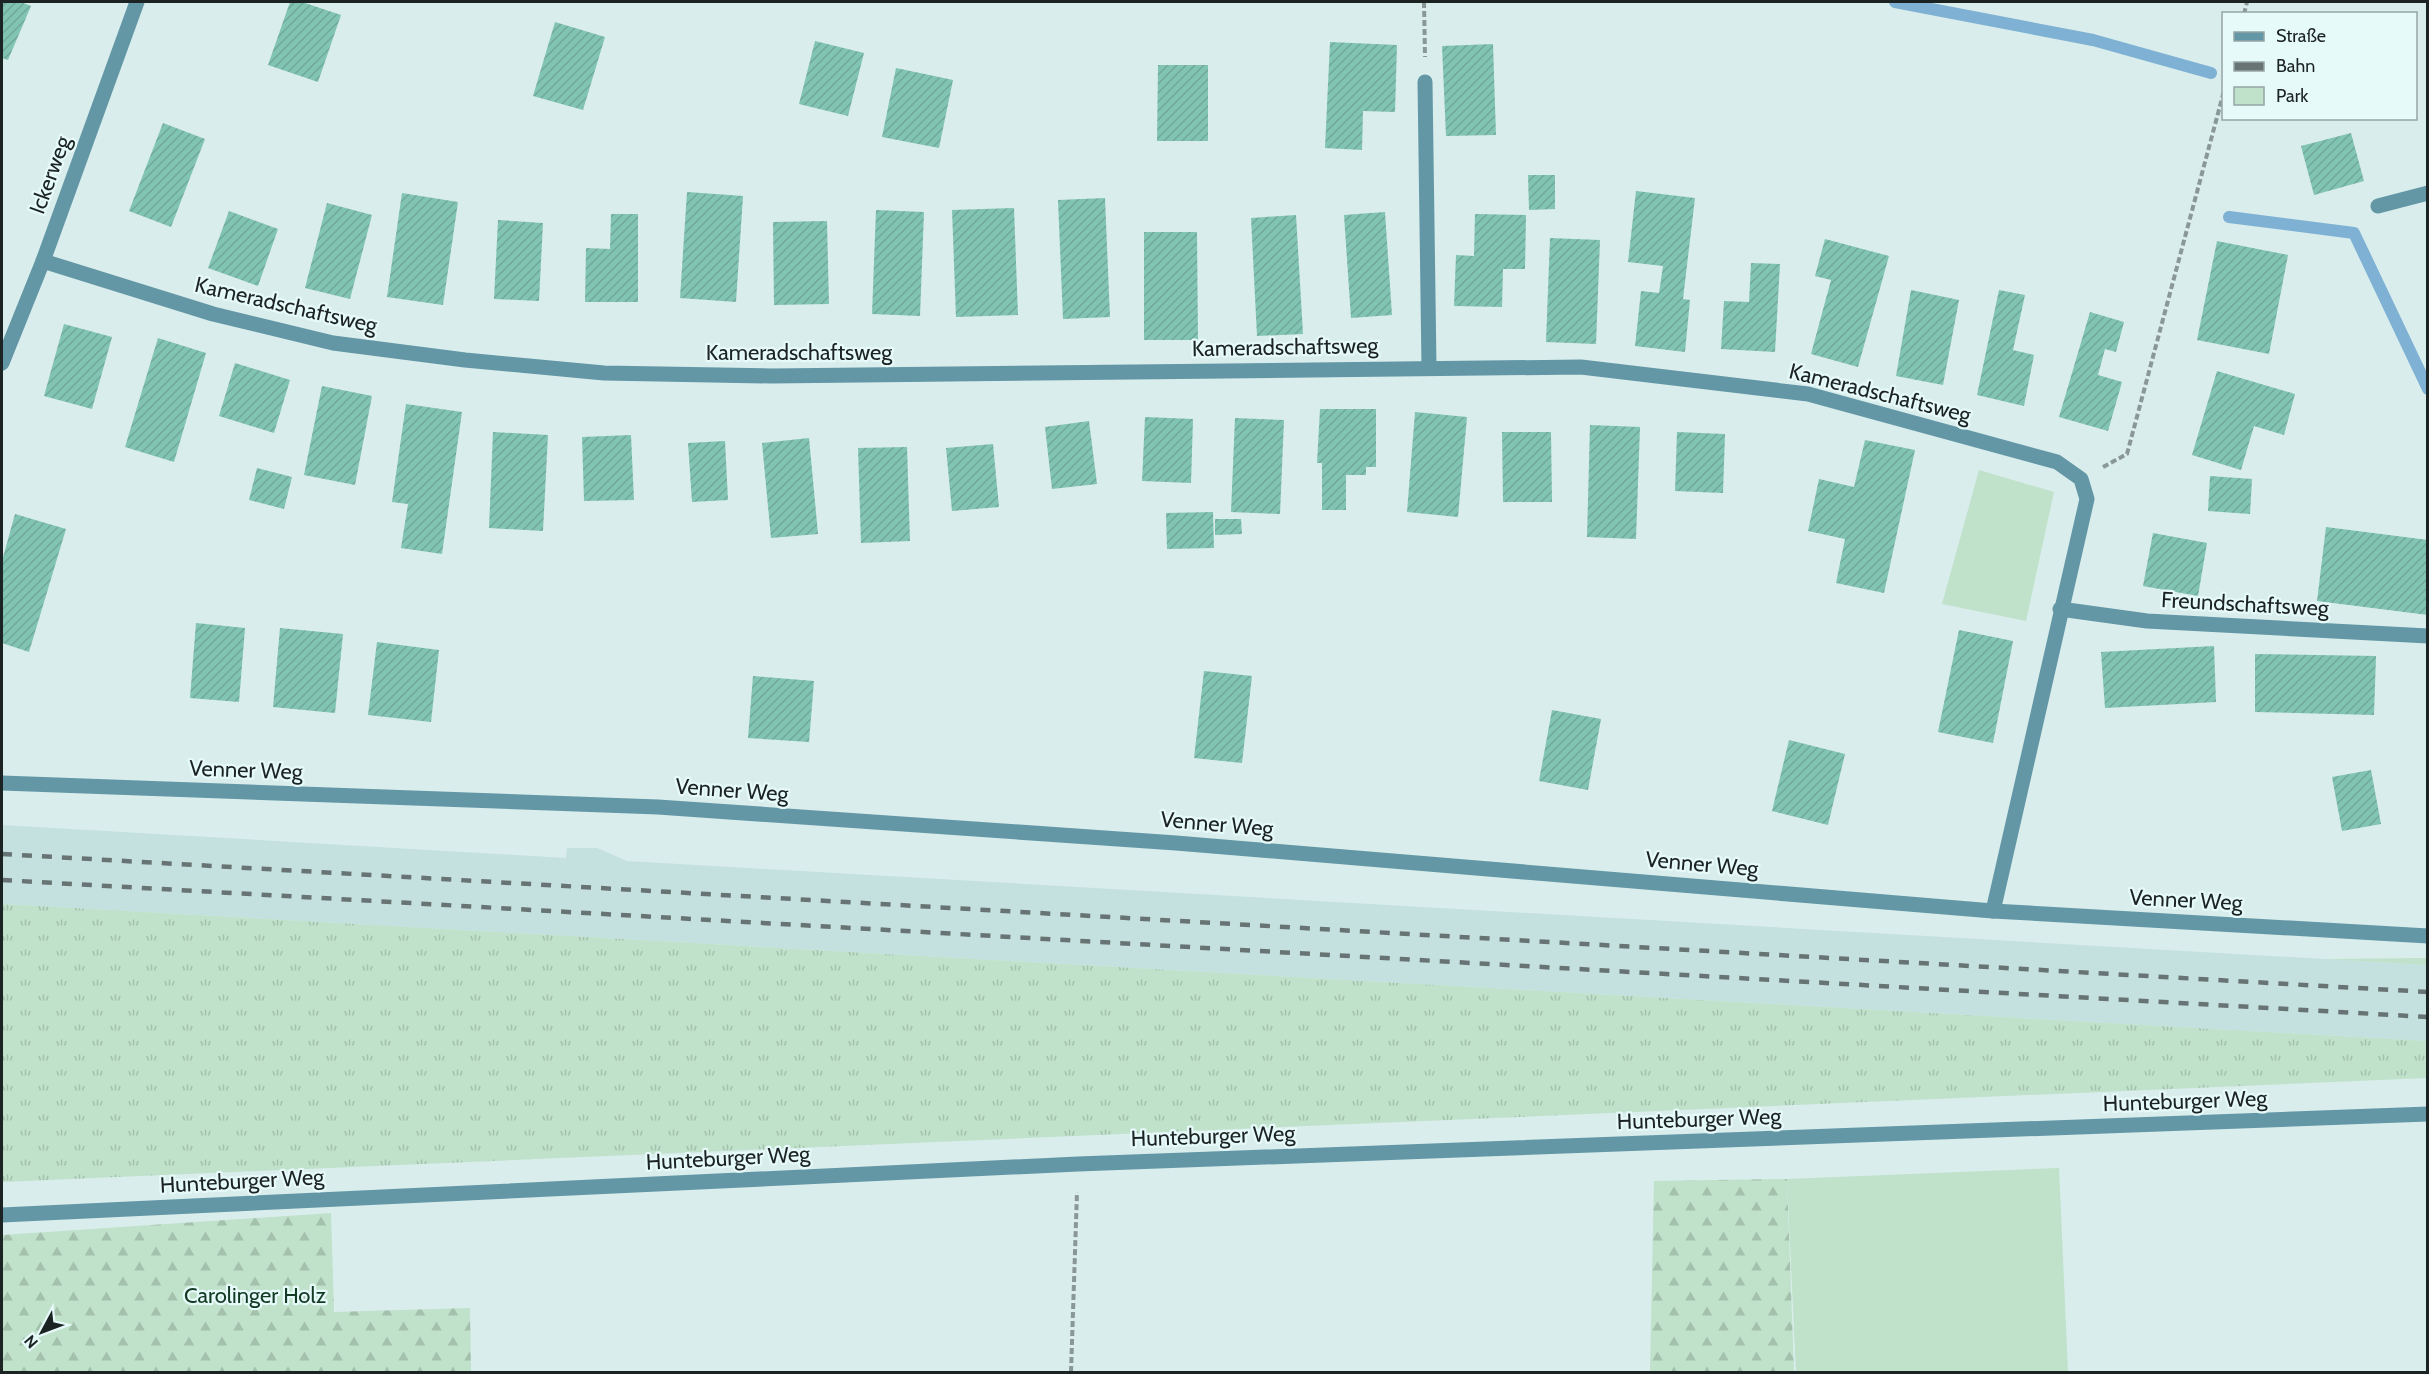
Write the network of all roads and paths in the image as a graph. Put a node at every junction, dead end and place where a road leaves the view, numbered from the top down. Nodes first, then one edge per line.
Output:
1 (137, 2) edge
2 (1424, 2) edge
3 (1425, 82) joint
4 (2222, 96) edge
5 (2427, 194) edge
6 (2378, 206) dead end
7 (43, 261) junction
8 (2, 363) edge
9 (1430, 367) junction
10 (2081, 479) junction
11 (2060, 609) junction
12 (2427, 636) edge
13 (2, 783) edge
14 (1993, 911) junction
15 (2427, 936) edge
16 (2427, 1114) edge
17 (1078, 1164) junction
18 (2, 1215) edge
19 (1071, 1372) edge

1 - 7 street, Ickerweg
2 - 3 path
3 - 9 street
4 - 10 path
5 - 6 street
7 - 8 street, Ickerweg
7 - 9 street, Kameradschaftsweg
9 - 10 street, Kameradschaftsweg
10 - 11 street
11 - 12 street, Freundschaftsweg
11 - 14 street
13 - 14 street, Venner Weg
14 - 15 street, Venner Weg
16 - 17 street, Hunteburger Weg
17 - 18 street, Hunteburger Weg
17 - 19 path

